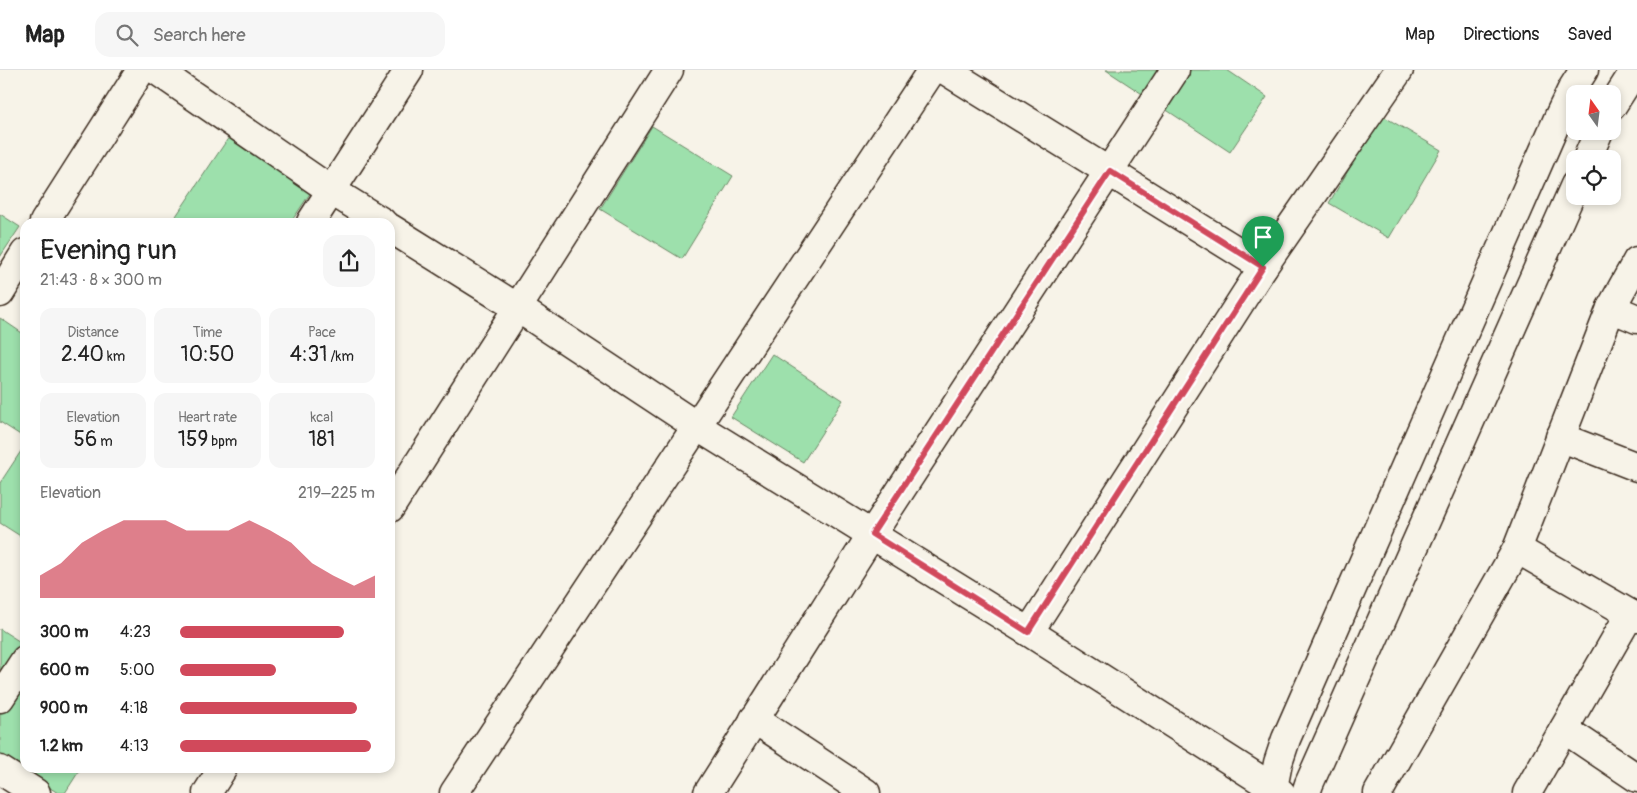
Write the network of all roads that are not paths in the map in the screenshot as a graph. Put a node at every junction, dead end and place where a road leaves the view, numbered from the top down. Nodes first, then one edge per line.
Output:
1 (141, 70) edge
2 (156, 70) edge
3 (409, 70) edge
4 (669, 70) edge
5 (932, 70) edge
6 (945, 70) edge
7 (1175, 70) edge
8 (1399, 70) edge
9 (1584, 70) edge
10 (1636, 70) edge
11 (1621, 92) edge
12 (1110, 171) junction
13 (332, 191) junction
14 (1566, 205) edge
15 (47, 218) edge
16 (314, 218) edge
17 (376, 218) edge
18 (395, 231) edge
19 (20, 261) edge
20 (1637, 261) edge
21 (1263, 267) junction
22 (0, 292) edge
23 (518, 308) junction
24 (1611, 308) junction
25 (1637, 319) edge
26 (698, 427) junction
27 (1560, 437) junction
28 (1637, 467) edge
29 (395, 500) edge
30 (872, 534) junction
31 (1517, 549) junction
32 (1634, 616) edge
33 (1028, 632) junction
34 (20, 668) edge
35 (0, 698) edge
36 (754, 719) junction
37 (1564, 729) junction
38 (0, 770) edge
39 (220, 773) edge
40 (1637, 778) edge
41 (1276, 791) edge
42 (36, 793) edge
43 (207, 793) edge
44 (454, 793) edge
45 (708, 793) edge
46 (866, 793) edge
47 (1306, 793) edge
48 (1378, 793) edge
49 (1527, 793) edge

1 - 15 street
2 - 13 street
3 - 13 street
4 - 23 street
5 - 26 street
6 - 12 street
7 - 12 street
8 - 21 street
9 - 41 street
10 - 11 street
12 - 21 street
12 - 30 street
13 - 16 street
13 - 17 street
14 - 47 street
18 - 23 street
19 - 22 street
20 - 24 street
21 - 33 street
23 - 26 street
23 - 29 street
24 - 25 street
24 - 27 street
26 - 30 street
26 - 44 street
27 - 28 street
27 - 31 street
30 - 33 street
30 - 36 street
31 - 32 street
31 - 48 street
32 - 37 street
33 - 41 street
34 - 35 street
36 - 45 street
36 - 46 street
37 - 40 street
37 - 49 street
38 - 42 street
39 - 43 street

